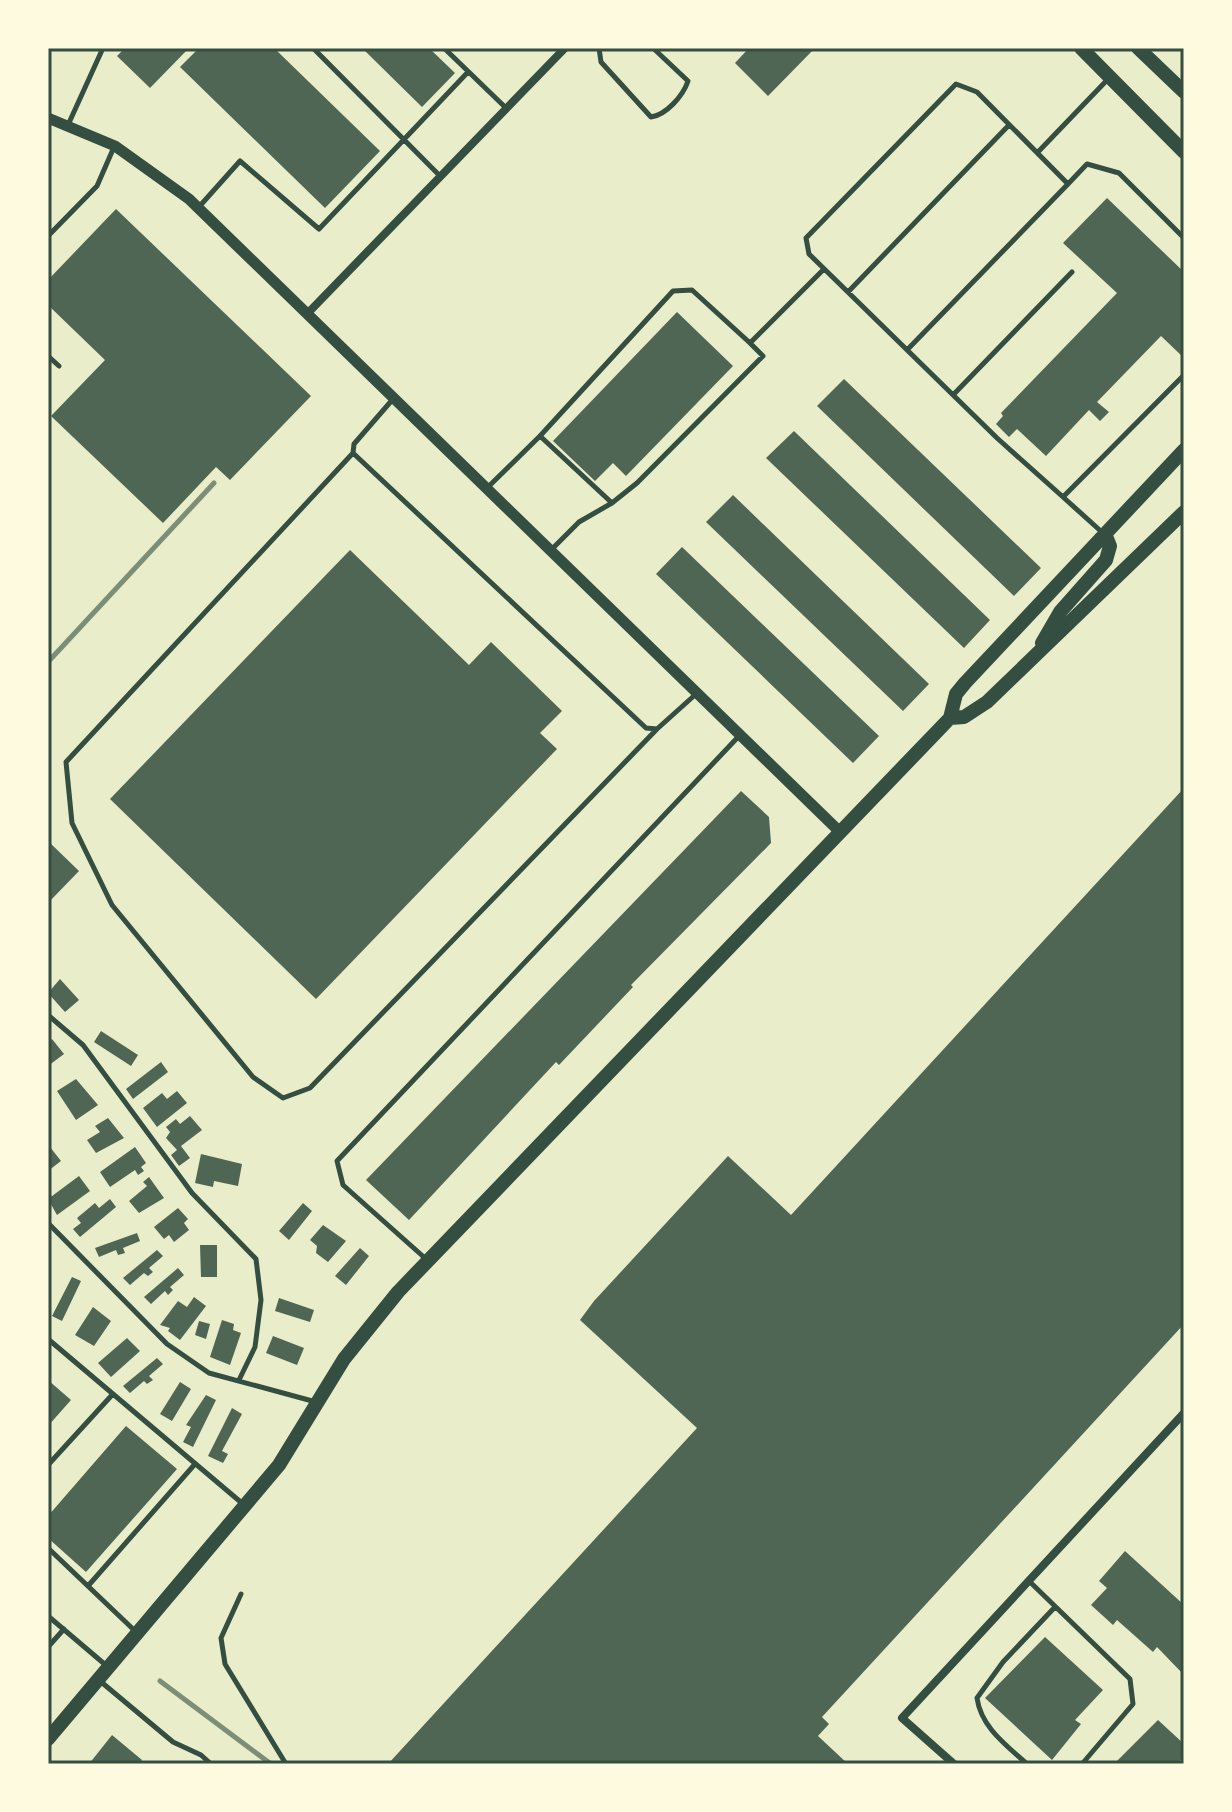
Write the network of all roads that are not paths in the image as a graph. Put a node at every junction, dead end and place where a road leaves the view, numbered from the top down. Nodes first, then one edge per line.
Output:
1 (103, 48) edge
2 (313, 48) edge
3 (444, 48) edge
4 (565, 48) edge
5 (599, 48) edge
6 (653, 48) edge
7 (1081, 48) edge
8 (1140, 49) edge
9 (468, 72) junction
10 (1110, 77) junction
11 (1184, 92) edge
12 (1138, 105) junction
13 (507, 109) junction
14 (48, 118) edge
15 (68, 125) junction
16 (1009, 125) junction
17 (405, 139) junction
18 (115, 146) junction
19 (1038, 152) junction
20 (1184, 152) edge
21 (1184, 163) edge
22 (441, 177) junction
23 (1068, 184) junction
24 (198, 208) junction
25 (48, 236) edge
26 (1184, 238) edge
27 (824, 269) junction
28 (1072, 272) dead end
29 (848, 292) junction
30 (307, 314) junction
31 (750, 343) junction
32 (907, 350) junction
33 (48, 356) edge
34 (59, 366) dead end
35 (1184, 375) edge
36 (953, 395) junction
37 (394, 398) junction
38 (540, 436) junction
39 (1184, 450) edge
40 (353, 453) junction
41 (486, 488) junction
42 (1063, 497) junction
43 (612, 503) junction
44 (1184, 512) edge
45 (1106, 536) junction
46 (550, 551) junction
47 (1033, 658) junction
48 (697, 693) junction
49 (950, 718) junction
50 (657, 729) junction
51 (739, 735) junction
52 (840, 832) junction
53 (48, 1015) edge
54 (48, 1223) edge
55 (428, 1260) junction
56 (48, 1339) edge
57 (239, 1380) junction
58 (112, 1395) junction
59 (317, 1403) junction
60 (1184, 1413) edge
61 (195, 1464) junction
62 (48, 1465) edge
63 (246, 1506) junction
64 (48, 1548) edge
65 (1029, 1581) junction
66 (88, 1586) junction
67 (241, 1594) dead end
68 (1055, 1607) junction
69 (48, 1616) edge
70 (64, 1629) junction
71 (138, 1634) junction
72 (48, 1647) edge
73 (109, 1668) junction
74 (99, 1680) junction
75 (48, 1739) edge
76 (211, 1764) edge
77 (286, 1764) edge
78 (954, 1764) edge
79 (1027, 1764) edge
80 (1082, 1764) edge

1 - 15 lane
2 - 17 lane
3 - 9 lane
4 - 13 street
5 - 6 lane
7 - 10 main road
8 - 11 main road
9 - 13 lane
9 - 17 lane
10 - 12 main road
10 - 19 lane
12 - 20 main road
12 - 21 main road
13 - 22 street
14 - 15 street
15 - 18 street
16 - 19 lane
16 - 27 lane
16 - 29 lane
17 - 22 lane
17 - 24 lane
18 - 24 street
18 - 25 lane
19 - 23 lane
22 - 30 street
23 - 26 lane
23 - 32 lane
24 - 30 street
27 - 29 lane
27 - 31 lane
28 - 36 lane
29 - 32 lane
30 - 37 street
31 - 38 lane
31 - 43 lane
32 - 36 lane
33 - 34 lane
35 - 42 lane
36 - 42 lane
37 - 40 lane
37 - 41 street
38 - 41 lane
38 - 43 lane
39 - 45 main road
40 - 50 lane
40 - 50 lane
41 - 46 street
42 - 45 lane
43 - 46 lane
44 - 47 main road
45 - 47 main road
45 - 49 main road
46 - 48 street
47 - 49 main road
48 - 50 lane
48 - 51 street
49 - 52 main road
51 - 52 street
51 - 55 lane
52 - 55 main road
53 - 57 lane
54 - 57 lane
55 - 59 main road
56 - 58 lane
57 - 59 lane
58 - 61 lane
58 - 62 lane
59 - 63 main road
60 - 65 street
61 - 63 lane
61 - 66 lane
63 - 71 main road
64 - 66 lane
65 - 68 lane
65 - 78 street
66 - 71 lane
67 - 77 lane
68 - 79 lane
68 - 80 lane
69 - 70 lane
70 - 72 lane
70 - 73 lane
71 - 73 main road
73 - 74 main road
74 - 75 main road
74 - 76 lane

